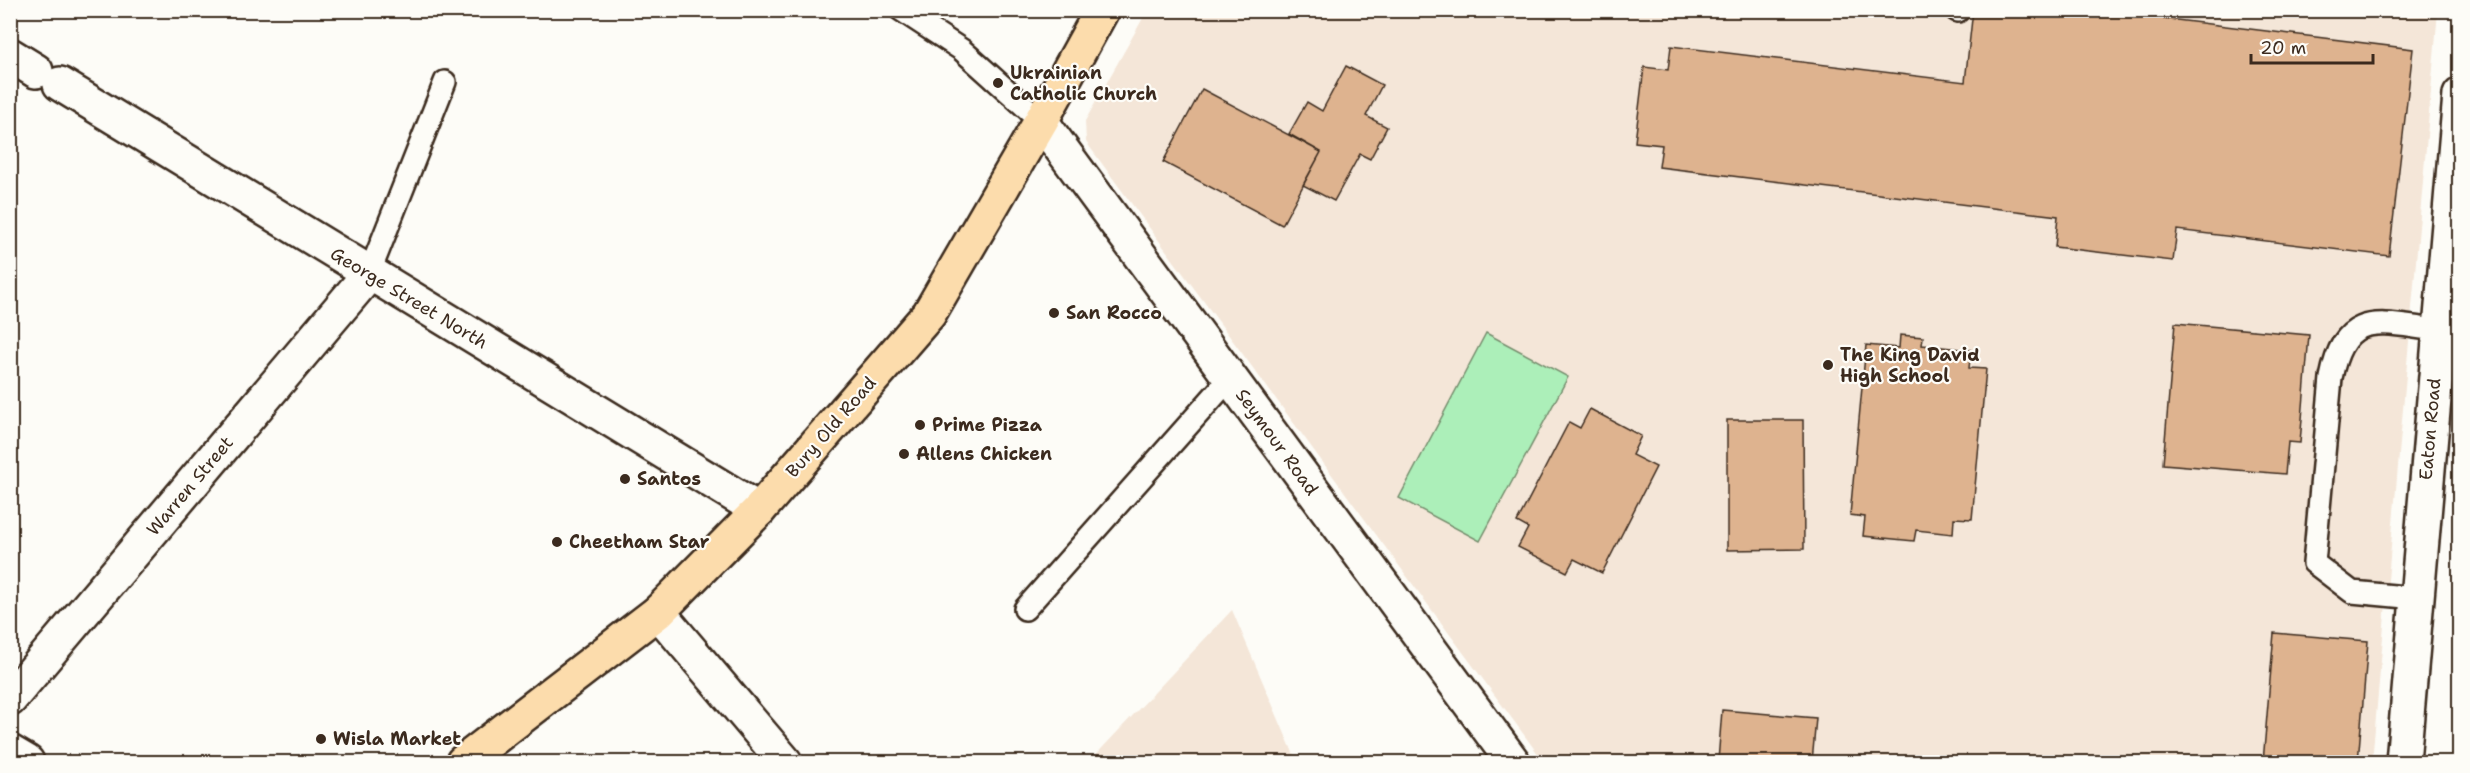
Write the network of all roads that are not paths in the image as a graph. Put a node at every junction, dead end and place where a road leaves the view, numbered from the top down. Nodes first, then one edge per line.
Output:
1 (901, 10) edge
2 (1102, 10) edge
3 (36, 70) edge
4 (444, 82) dead end
5 (2460, 95) edge
6 (1041, 121) junction
7 (369, 274) junction
8 (2438, 330) junction
9 (1230, 378) junction
10 (759, 510) junction
11 (2416, 598) junction
12 (1025, 609) dead end
13 (658, 612) junction
14 (10, 699) edge
15 (10, 752) edge
16 (27, 762) edge
17 (463, 762) edge
18 (785, 762) edge
19 (1513, 762) edge
20 (2403, 762) edge

1 - 6 lane
2 - 6 highway, Bury Old Road
3 - 7 street, George Street North
4 - 7 lane
5 - 8 street, Eaton Road
6 - 9 street, Seymour Road
6 - 10 highway, Bury Old Road
7 - 10 street, George Street North
7 - 14 street, Warren Street
8 - 11 street, Eaton Road
8 - 11 lane
9 - 12 lane
9 - 19 street, Seymour Road
10 - 13 highway, Bury Old Road
11 - 20 street, Eaton Road
13 - 17 highway, Bury Old Road
13 - 18 street
15 - 16 street

